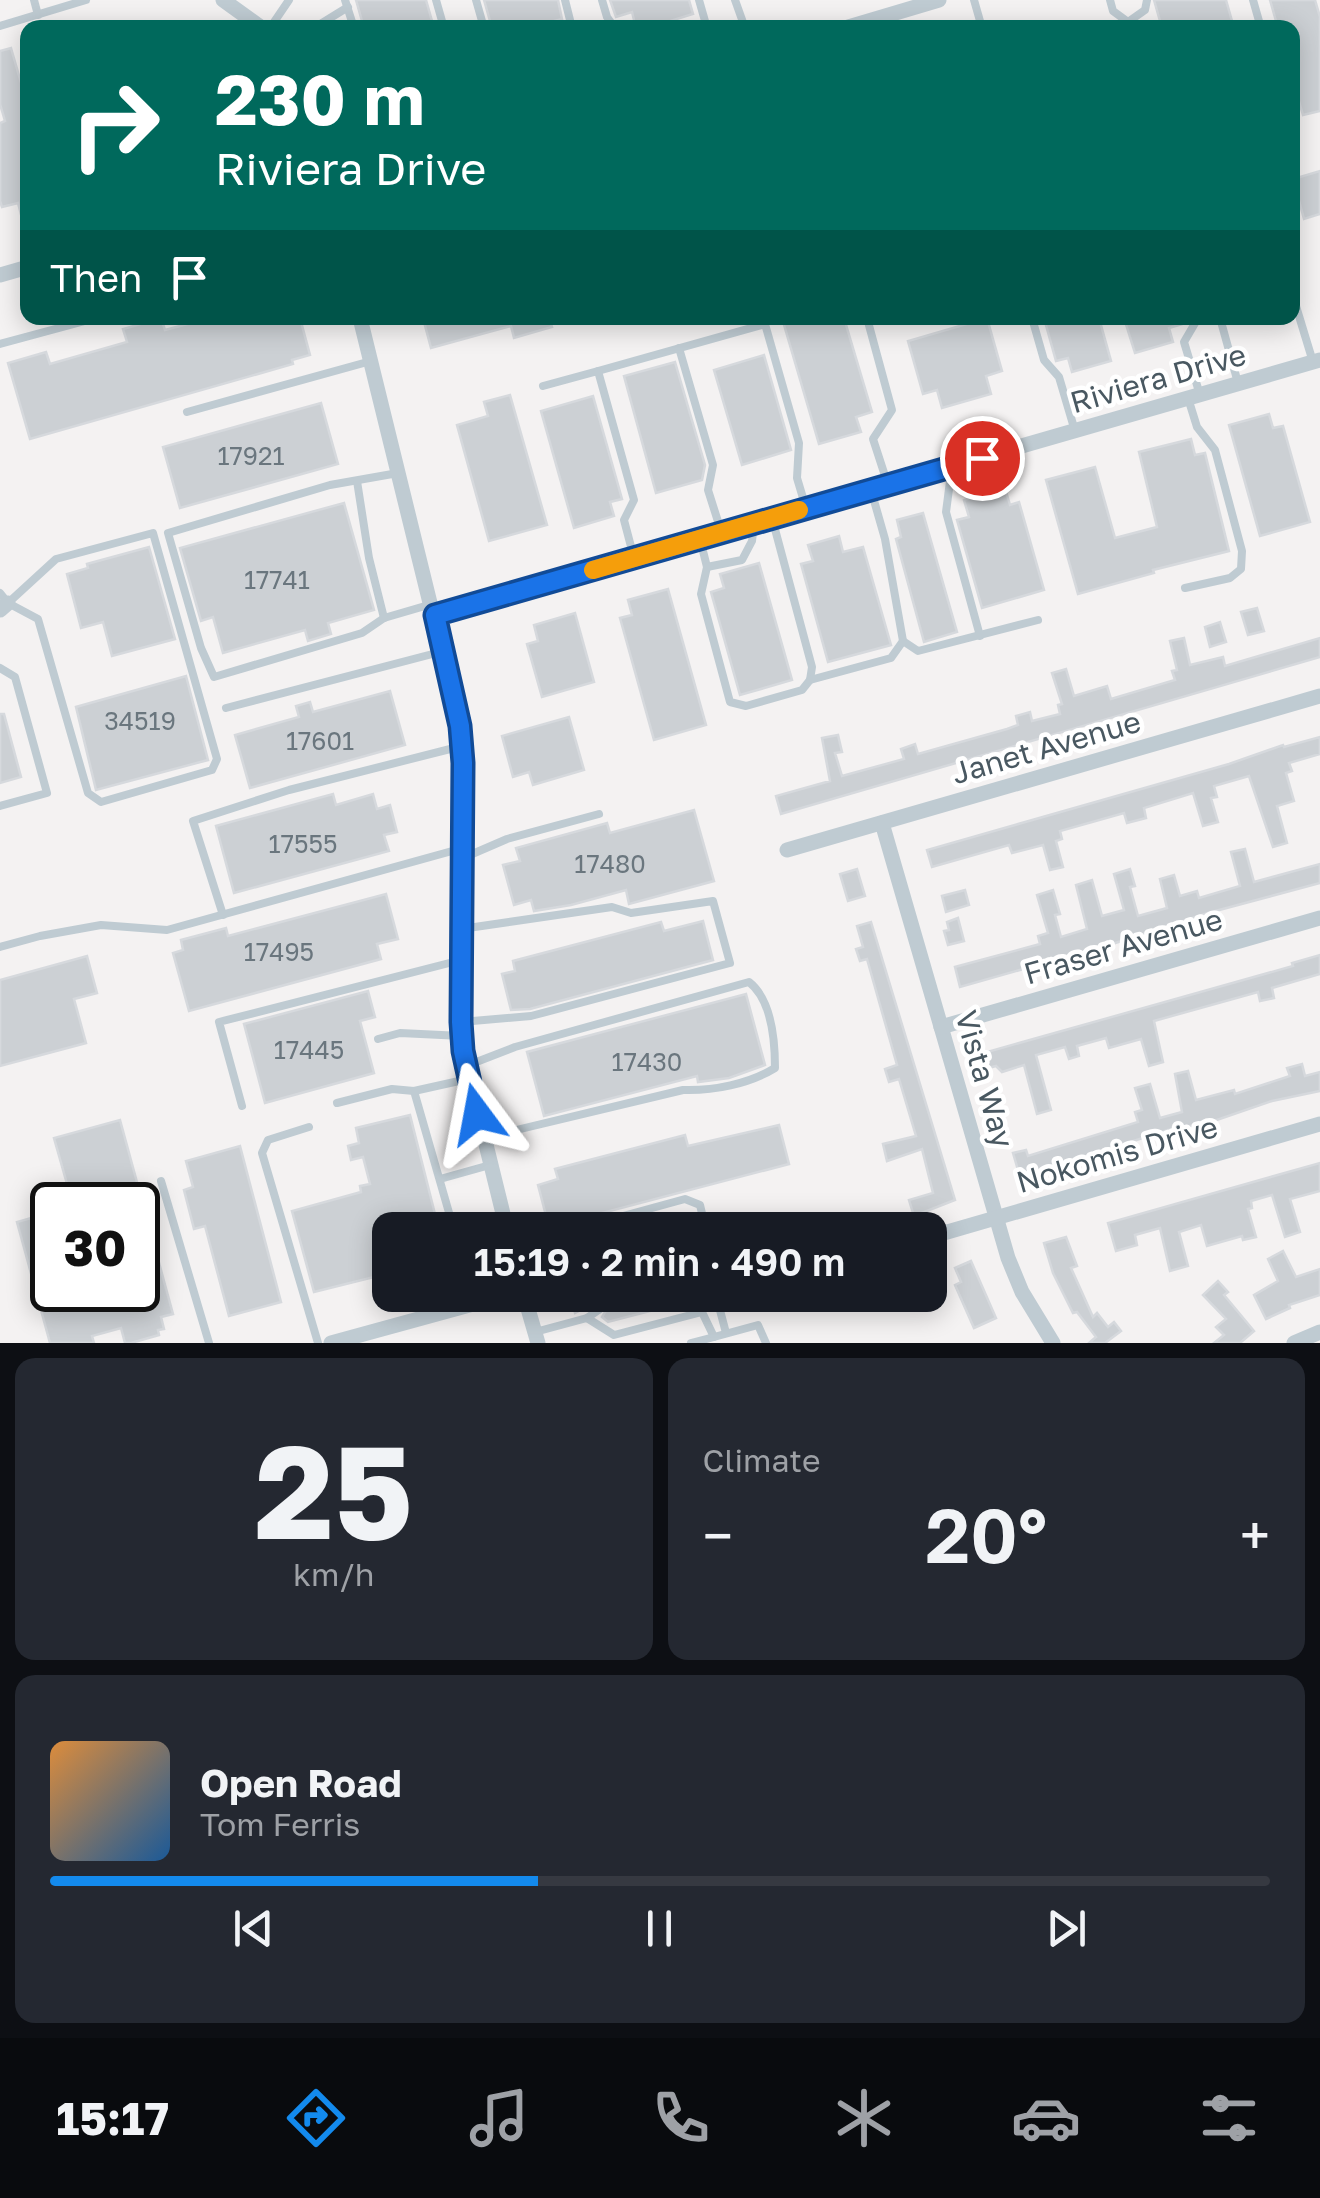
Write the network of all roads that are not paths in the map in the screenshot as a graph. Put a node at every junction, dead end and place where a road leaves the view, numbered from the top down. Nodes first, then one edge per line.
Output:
1 (34, 0) edge
2 (86, 0) edge
3 (224, 0) edge
4 (939, 0) edge
5 (1110, 0) edge
6 (1147, 0) edge
7 (347, 4) edge
8 (1113, 11) junction
9 (38, 15) junction
10 (21, 20) edge
11 (251, 20) edge
12 (325, 20) edge
13 (890, 20) edge
14 (1116, 20) edge
15 (1125, 20) edge
16 (1131, 20) edge
17 (1300, 316) edge
18 (70, 325) edge
19 (362, 325) edge
20 (761, 325) edge
21 (765, 325) edge
22 (868, 325) edge
23 (1034, 325) edge
24 (1194, 325) edge
25 (1222, 325) edge
26 (0, 344) edge
27 (679, 348) junction
28 (371, 361) junction
29 (1316, 361) edge
30 (598, 370) junction
31 (1238, 384) junction
32 (543, 386) dead end
33 (1194, 396) junction
34 (187, 412) dead end
35 (1075, 430) junction
36 (952, 466) junction
37 (399, 473) junction
38 (358, 480) junction
39 (888, 484) junction
40 (871, 490) junction
41 (806, 508) junction
42 (772, 518) junction
43 (754, 523) junction
44 (722, 532) junction
45 (700, 539) junction
46 (634, 558) junction
47 (706, 567) junction
48 (1186, 588) dead end
49 (3, 602) edge
50 (434, 610) junction
51 (384, 618) junction
52 (1038, 620) dead end
53 (980, 636) junction
54 (904, 642) junction
55 (444, 651) junction
56 (0, 668) edge
57 (810, 680) junction
58 (1320, 696) edge
59 (226, 708) dead end
60 (462, 746) junction
61 (0, 806) edge
62 (599, 814) dead end
63 (882, 823) junction
64 (787, 850) dead end
65 (463, 853) junction
66 (223, 915) junction
67 (1320, 918) edge
68 (461, 929) junction
69 (0, 947) edge
70 (460, 960) junction
71 (941, 1028) junction
72 (461, 1029) junction
73 (378, 1039) dead end
74 (467, 1072) junction
75 (414, 1091) junction
76 (337, 1103) dead end
77 (242, 1106) dead end
78 (1320, 1124) edge
79 (308, 1127) dead end
80 (483, 1138) junction
81 (490, 1165) junction
82 (161, 1180) dead end
83 (440, 1180) junction
84 (449, 1212) edge
85 (503, 1212) edge
86 (638, 1212) edge
87 (702, 1212) edge
88 (996, 1218) junction
89 (947, 1232) edge
90 (444, 1312) edge
91 (529, 1312) edge
92 (596, 1312) edge
93 (720, 1312) edge
94 (587, 1318) junction
95 (1320, 1332) edge
96 (726, 1333) junction
97 (536, 1337) edge
98 (714, 1337) junction
99 (209, 1343) edge
100 (318, 1343) edge
101 (331, 1343) edge
102 (691, 1343) edge
103 (766, 1343) edge
104 (1053, 1343) edge
105 (1294, 1343) edge

1 - 9 lane
2 - 9 lane
3 - 11 street
4 - 13 street
5 - 8 lane
6 - 16 lane
7 - 12 lane
8 - 14 lane
8 - 15 lane
9 - 10 lane
17 - 29 lane
18 - 26 lane
19 - 28 street
20 - 27 lane
21 - 41 lane
22 - 39 lane
23 - 35 lane
24 - 33 lane
25 - 31 lane
27 - 30 lane
27 - 44 lane
28 - 34 lane
28 - 37 street
29 - 31 street, Riviera Drive
30 - 32 lane
30 - 46 lane
31 - 33 street, Riviera Drive
33 - 35 street, Riviera Drive
33 - 48 lane
35 - 36 street, Riviera Drive
36 - 39 street, Riviera Drive
36 - 53 lane
37 - 38 lane
37 - 50 street
38 - 51 lane
38 - 51 lane
39 - 40 street, Riviera Drive
40 - 41 street, Riviera Drive
40 - 54 lane
41 - 42 street, Riviera Drive
42 - 43 street, Riviera Drive
42 - 57 lane
43 - 44 street, Riviera Drive
43 - 47 lane
44 - 45 street, Riviera Drive
45 - 46 street, Riviera Drive
45 - 47 lane
46 - 50 street, Riviera Drive
47 - 57 lane
49 - 49 lane
50 - 51 lane
50 - 55 street
52 - 53 lane
53 - 54 lane
54 - 57 lane
55 - 59 lane
55 - 60 street
56 - 61 lane
58 - 63 street, Janet Avenue
60 - 65 street
60 - 66 lane
62 - 65 lane
63 - 64 street, Janet Avenue
63 - 71 street, Vista Way
65 - 66 lane
65 - 68 street
66 - 69 lane
67 - 71 street, Fraser Avenue
68 - 70 street
68 - 72 lane
70 - 72 street
70 - 77 lane
71 - 88 street, Vista Way
72 - 73 lane
72 - 74 street
74 - 75 lane
74 - 80 street
74 - 80 lane
75 - 76 lane
75 - 83 lane
78 - 88 street, Nokomis Drive
79 - 100 lane
80 - 81 street
81 - 83 lane
81 - 85 street
82 - 99 lane
83 - 84 lane
86 - 87 lane
88 - 89 street, Nokomis Drive
88 - 104 street, Vista Way
90 - 101 street
91 - 97 street
92 - 94 lane
93 - 96 lane
94 - 97 lane
94 - 98 lane
95 - 105 street
96 - 98 lane
96 - 103 lane
98 - 102 lane

